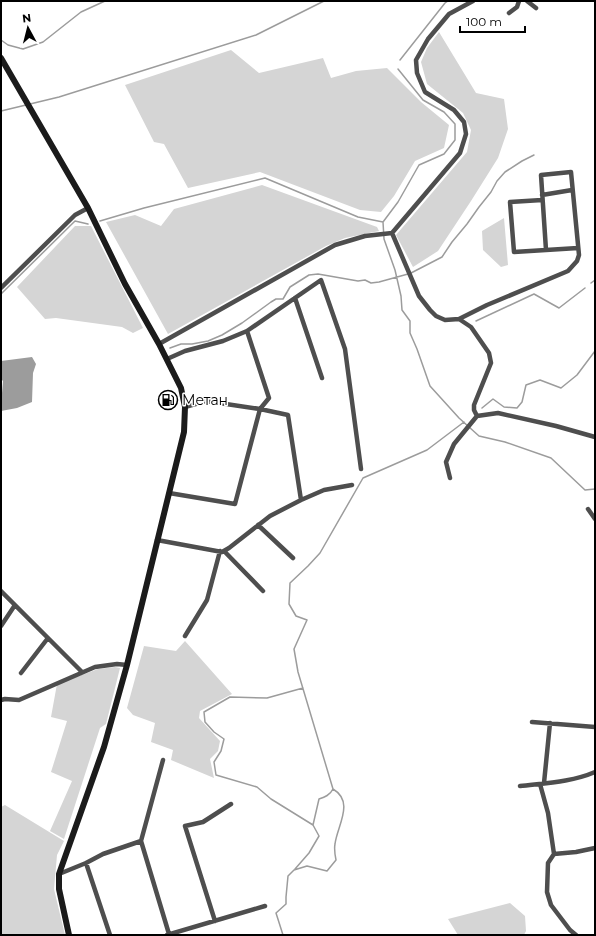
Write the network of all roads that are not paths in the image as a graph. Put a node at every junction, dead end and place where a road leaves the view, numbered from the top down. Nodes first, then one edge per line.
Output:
1 (474, 1) edge
2 (519, 1) edge
3 (527, 1) edge
4 (536, 8) dead end
5 (509, 14) dead end
6 (1, 58) edge
7 (572, 190) junction
8 (542, 198) junction
9 (88, 208) junction
10 (392, 233) junction
11 (578, 248) junction
12 (546, 250) junction
13 (1, 288) edge
14 (295, 298) junction
15 (459, 319) junction
16 (247, 331) junction
17 (159, 344) junction
18 (167, 359) junction
19 (322, 378) dead end
20 (185, 407) junction
21 (260, 409) junction
22 (477, 416) junction
23 (595, 437) edge
24 (361, 469) dead end
25 (450, 478) dead end
26 (352, 485) dead end
27 (169, 493) junction
28 (300, 500) junction
29 (588, 509) dead end
30 (595, 519) edge
31 (258, 525) junction
32 (157, 540) junction
33 (222, 551) junction
34 (293, 558) dead end
35 (1, 591) edge
36 (263, 591) dead end
37 (15, 605) junction
38 (1, 626) edge
39 (185, 636) dead end
40 (48, 638) junction
41 (127, 665) junction
42 (82, 672) junction
43 (21, 673) dead end
44 (1, 700) edge
45 (532, 722) dead end
46 (550, 723) junction
47 (595, 727) edge
48 (163, 760) dead end
49 (595, 772) edge
50 (542, 783) junction
51 (520, 786) dead end
52 (231, 804) dead end
53 (141, 841) junction
54 (595, 848) edge
55 (554, 854) junction
56 (86, 862) junction
57 (59, 874) junction
58 (265, 906) dead end
59 (215, 921) junction
60 (69, 935) edge
61 (110, 935) edge
62 (168, 935) edge
63 (576, 935) edge

1 - 10 street
2 - 5 street
3 - 4 street
6 - 9 main road
7 - 8 street
7 - 8 street
7 - 11 street
8 - 12 street
8 - 12 street
9 - 13 street
9 - 17 main road
10 - 15 street
10 - 17 street
11 - 12 street
11 - 15 street
14 - 16 street
14 - 19 street
14 - 24 street
15 - 22 street
16 - 18 street
16 - 21 street
17 - 18 main road
18 - 20 main road
20 - 21 street
20 - 27 main road
21 - 27 street
21 - 28 street
22 - 23 street
22 - 25 street
26 - 28 street
27 - 32 main road
28 - 31 street
29 - 30 street
31 - 33 street
31 - 34 street
32 - 33 street
32 - 41 main road
33 - 36 street
33 - 39 street
35 - 37 street
37 - 38 street
37 - 40 street
40 - 42 street
40 - 43 street
41 - 42 street
41 - 57 main road
42 - 44 street
45 - 46 street
46 - 47 street
46 - 50 street
48 - 53 street
49 - 50 street
50 - 51 street
50 - 55 street
52 - 59 street
53 - 56 street
53 - 62 street
54 - 55 street
55 - 63 street
56 - 57 street
56 - 61 street
57 - 60 main road
58 - 59 street
59 - 62 street

